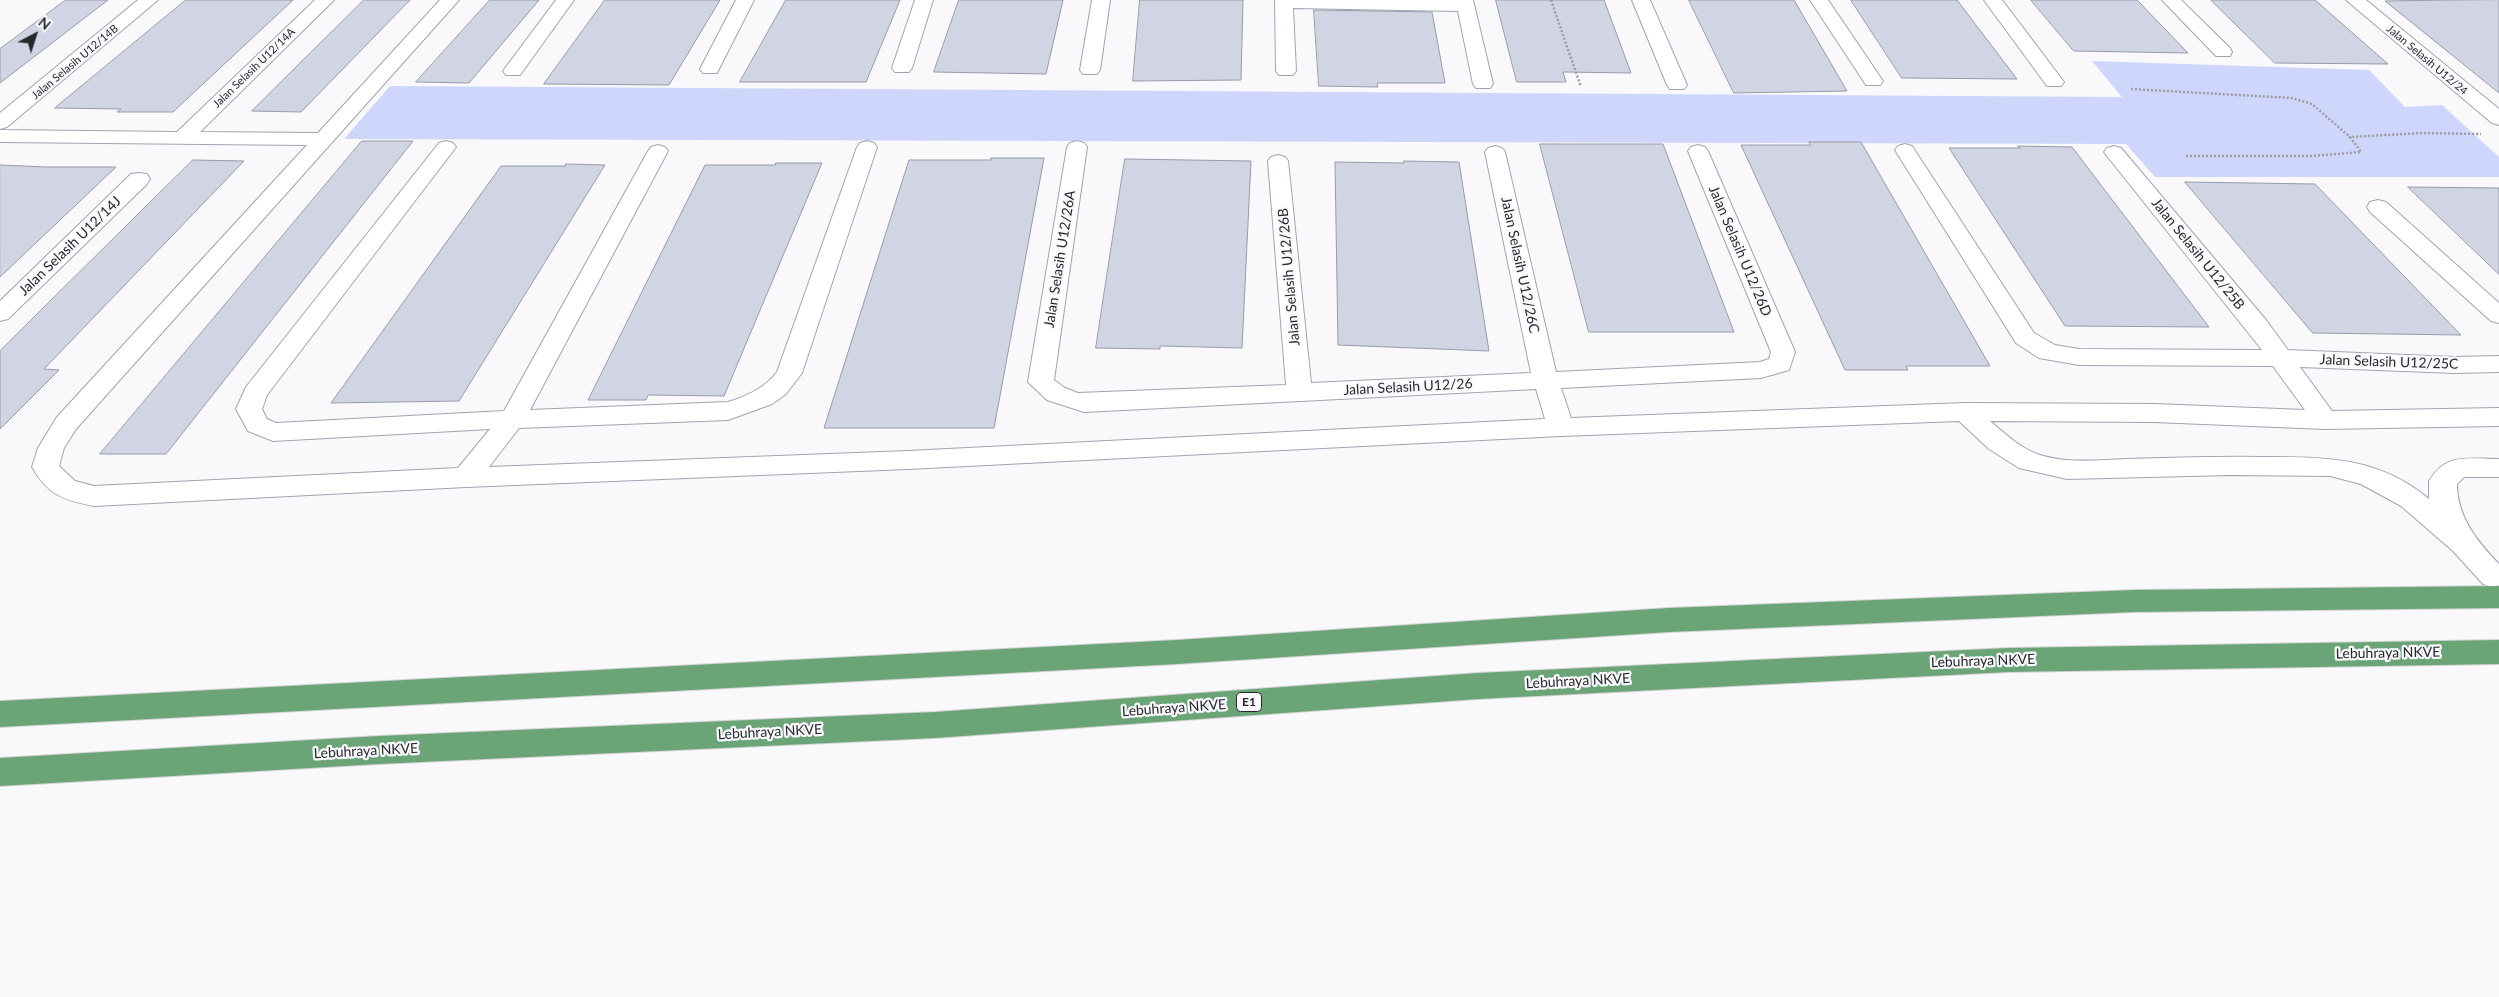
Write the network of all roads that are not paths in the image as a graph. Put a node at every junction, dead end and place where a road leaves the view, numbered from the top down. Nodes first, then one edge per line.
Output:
1 (149, 0) edge
2 (325, 0) edge
3 (450, 0) edge
4 (566, 0) edge
5 (745, 0) edge
6 (924, 0) edge
7 (1101, 0) edge
8 (1641, 0) edge
9 (1819, 0) edge
10 (1993, 0) edge
11 (2172, 0) edge
12 (2355, 0) edge
13 (1284, 1) edge
14 (1465, 3) edge
15 (2223, 52) dead end
16 (902, 68) dead end
17 (710, 69) dead end
18 (1090, 70) dead end
19 (1286, 71) dead end
20 (513, 72) dead end
21 (1873, 80) dead end
22 (2054, 82) dead end
23 (1483, 84) dead end
24 (1677, 85) dead end
25 (0, 123) edge
26 (2494, 127) edge
27 (0, 136) edge
28 (183, 137) junction
29 (322, 139) junction
30 (446, 147) dead end
31 (867, 147) dead end
32 (1077, 147) dead end
33 (1905, 150) dead end
34 (658, 151) dead end
35 (1698, 151) dead end
36 (1495, 152) dead end
37 (2114, 152) dead end
38 (1278, 161) dead end
39 (139, 179) dead end
40 (2378, 207) dead end
41 (0, 314) edge
42 (2499, 316) edge
43 (1783, 352) joint
44 (2280, 358) junction
45 (2499, 364) edge
46 (1043, 370) joint
47 (1545, 379) junction
48 (1299, 393) junction
49 (1965, 412) junction
50 (2499, 417) edge
51 (512, 419) junction
52 (2325, 420) junction
53 (1561, 427) junction
54 (2499, 468) edge
55 (466, 477) junction
56 (2463, 544) junction
57 (2492, 592) edge
58 (2499, 652) edge
59 (0, 714) edge
60 (0, 772) edge

1 - 25 street, Jalan Selasih U12/14B
2 - 28 street, Jalan Selasih U12/14A
3 - 29 street
4 - 20 street
5 - 17 street
6 - 16 street
7 - 18 street
8 - 24 street
9 - 21 street
10 - 22 street
11 - 15 street
12 - 26 street, Jalan Selasih U12/24
13 - 14 street
13 - 19 street
14 - 23 street
27 - 28 street
28 - 29 street
29 - 55 street
30 - 51 street
31 - 51 street
32 - 46 street, Jalan Selasih U12/26A
33 - 44 street, Jalan Selasih U12/25C
34 - 51 street
35 - 43 street, Jalan Selasih U12/26D
36 - 47 street, Jalan Selasih U12/26C
37 - 44 street, Jalan Selasih U12/25B
38 - 48 street, Jalan Selasih U12/26B
39 - 41 street, Jalan Selasih U12/14J
40 - 42 street
43 - 47 street, Jalan Selasih U12/26
44 - 45 street, Jalan Selasih U12/25C
44 - 52 street, Jalan Selasih U12/25B
46 - 48 street, Jalan Selasih U12/26
47 - 48 street, Jalan Selasih U12/26
47 - 53 street, Jalan Selasih U12/26C
49 - 52 street
49 - 53 street
49 - 56 street
50 - 52 street
51 - 55 street
53 - 55 street
54 - 56 street
56 - 57 street
57 - 59 highway
58 - 60 highway, Lebuhraya NKVE / E1

